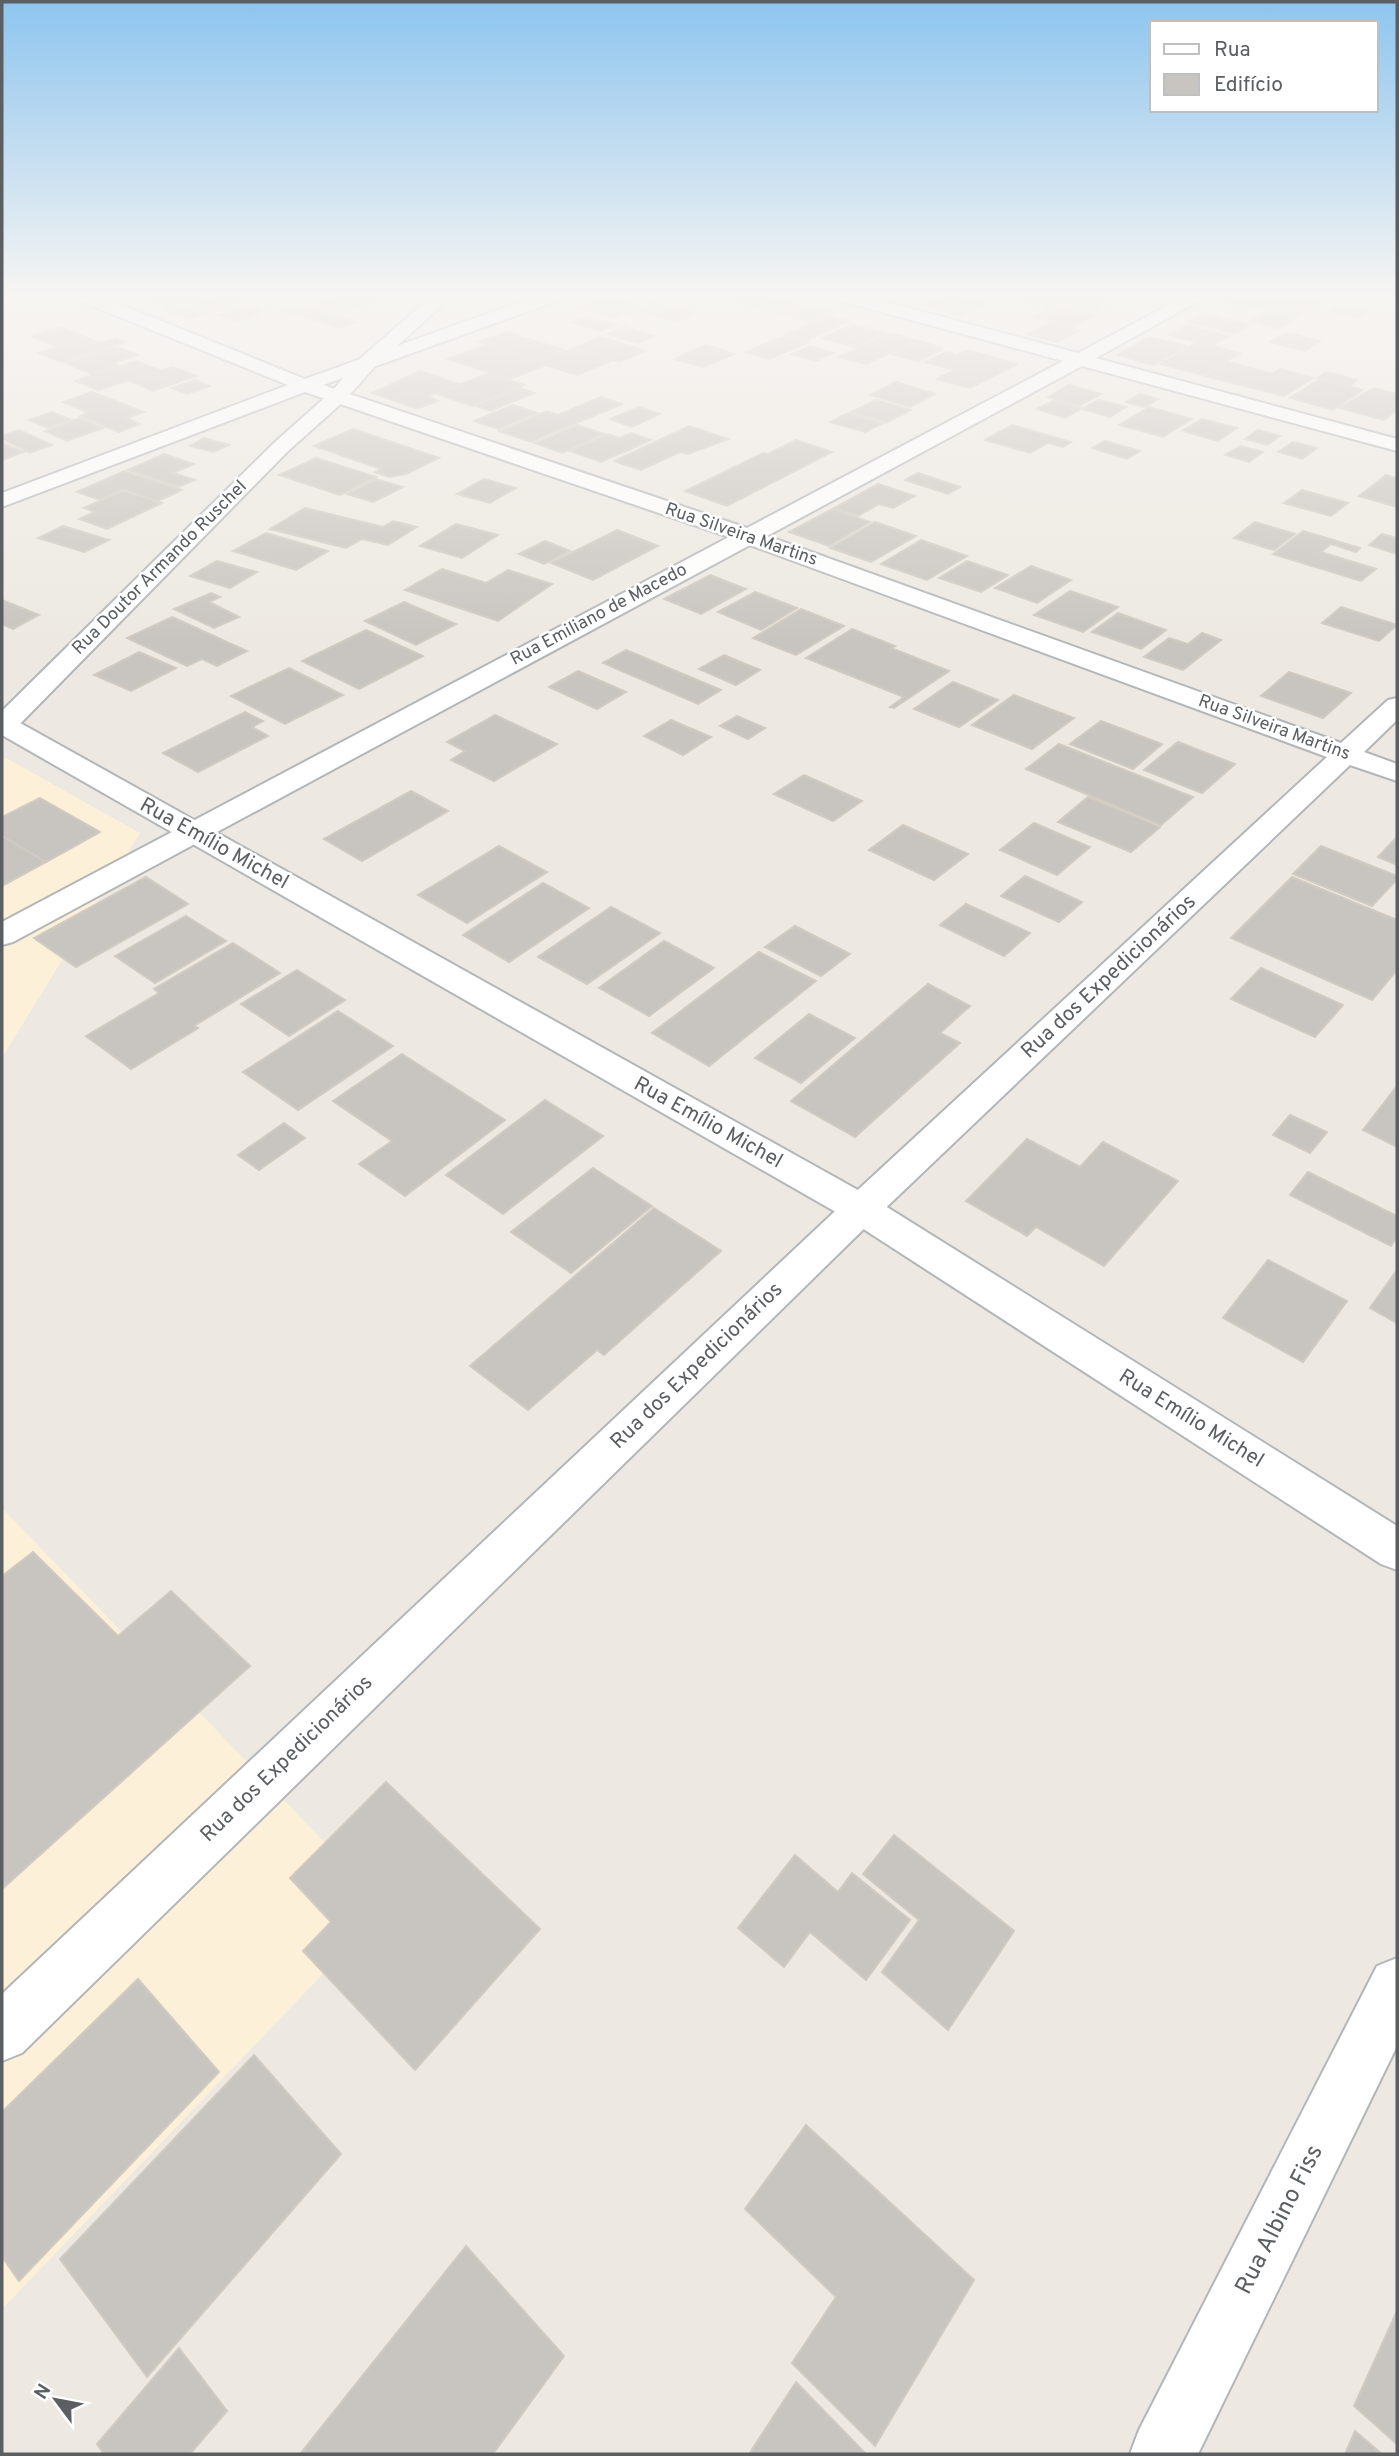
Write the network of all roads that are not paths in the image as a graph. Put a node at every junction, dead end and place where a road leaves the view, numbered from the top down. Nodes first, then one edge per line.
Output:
1 (234, 412) edge
2 (321, 412) edge
3 (380, 412) edge
4 (982, 412) edge
5 (1272, 412) edge
6 (1397, 445) edge
7 (2, 500) edge
8 (747, 536) junction
9 (1397, 706) edge
10 (2, 725) edge
11 (1347, 755) junction
12 (1397, 773) edge
13 (194, 833) junction
14 (2, 935) edge
15 (861, 1209) junction
16 (1397, 1550) edge
17 (1397, 1986) edge
18 (2, 2033) edge
19 (1163, 2454) edge

1 - 7 street
2 - 10 street, Rua Doutor Armando Ruschel
3 - 8 street, Rua Silveira Martins
4 - 8 street, Rua Emiliano de Macedo
5 - 6 street
8 - 11 street, Rua Silveira Martins
8 - 13 street, Rua Emiliano de Macedo
9 - 11 street, Rua dos Expedicionários
10 - 13 street, Rua Emílio Michel
11 - 12 street, Rua Silveira Martins
11 - 15 street, Rua dos Expedicionários
13 - 14 street, Rua Emiliano de Macedo
13 - 15 street, Rua Emílio Michel
15 - 16 street, Rua Emílio Michel
15 - 18 street, Rua dos Expedicionários
17 - 19 street, Rua Albino Fiss

